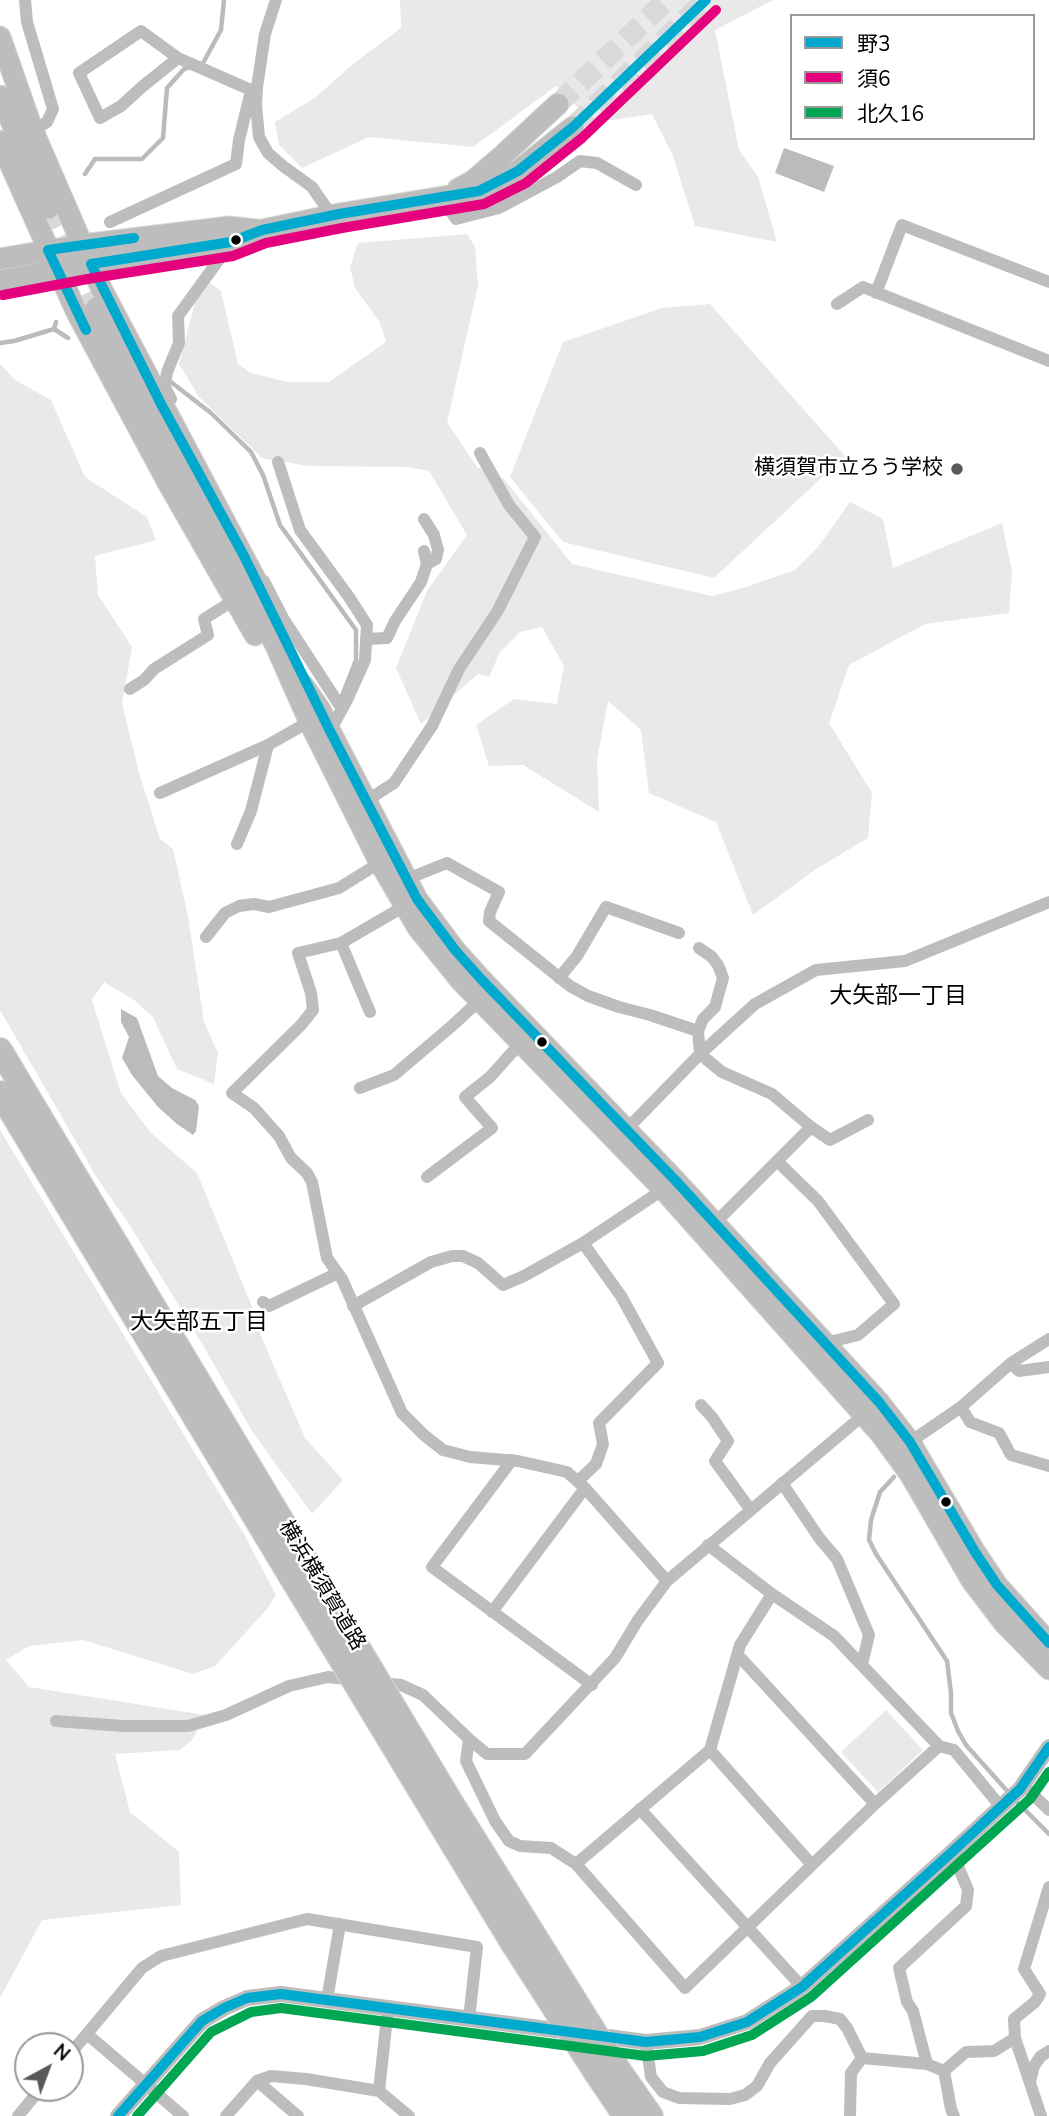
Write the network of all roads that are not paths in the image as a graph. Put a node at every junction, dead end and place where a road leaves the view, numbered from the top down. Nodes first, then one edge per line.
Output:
1 (26, 0) edge
2 (276, 0) edge
3 (0, 37) edge
4 (178, 58) junction
5 (254, 89) junction
6 (0, 96) edge
7 (558, 104) tunnel mouth
8 (573, 127) tunnel mouth
9 (33, 131) junction
10 (2, 148) edge
11 (636, 185) dead end
12 (441, 198) junction
13 (49, 208) tunnel mouth
14 (332, 216) junction
15 (110, 222) dead end
16 (262, 230) junction
17 (231, 243) junction
18 (48, 250) junction
19 (86, 254) junction
20 (0, 259) edge
21 (57, 271) junction
22 (0, 281) edge
23 (1049, 282) edge
24 (876, 293) junction
25 (837, 304) dead end
26 (96, 308) tunnel mouth
27 (1049, 361) edge
28 (480, 453) dead end
29 (278, 461) dead end
30 (425, 519) dead end
31 (234, 600) junction
32 (366, 639) junction
33 (130, 689) dead end
34 (326, 719) junction
35 (268, 745) junction
36 (160, 793) dead end
37 (366, 801) junction
38 (237, 845) dead end
39 (387, 859) junction
40 (407, 879) junction
41 (1049, 902) edge
42 (411, 903) junction
43 (679, 933) dead end
44 (206, 937) dead end
45 (341, 943) junction
46 (699, 948) dead end
47 (559, 978) junction
48 (485, 995) junction
49 (370, 1012) dead end
50 (698, 1031) junction
51 (526, 1037) junction
52 (0, 1050) edge
53 (700, 1054) junction
54 (360, 1088) dead end
55 (0, 1093) edge
56 (868, 1120) dead end
57 (811, 1127) junction
58 (627, 1129) junction
59 (777, 1161) junction
60 (427, 1177) dead end
61 (670, 1185) junction
62 (715, 1223) junction
63 (583, 1243) junction
64 (338, 1273) junction
65 (263, 1303) dead end
66 (353, 1306) junction
67 (1049, 1339) edge
68 (825, 1343) junction
69 (1011, 1363) junction
70 (1049, 1367) edge
71 (701, 1405) dead end
72 (961, 1407) junction
73 (872, 1408) junction
74 (910, 1442) junction
75 (512, 1460) junction
76 (1049, 1466) edge
77 (782, 1483) junction
78 (581, 1485) junction
79 (750, 1509) junction
80 (708, 1545) junction
81 (300, 1571) junction
82 (667, 1581) junction
83 (772, 1594) junction
84 (492, 1612) junction
85 (1049, 1643) edge
86 (738, 1655) junction
87 (862, 1664) junction
88 (1049, 1669) edge
89 (592, 1685) junction
90 (56, 1721) dead end
91 (469, 1739) junction
92 (939, 1746) junction
93 (1049, 1747) edge
94 (710, 1750) junction
95 (1022, 1787) junction
96 (875, 1804) junction
97 (1004, 1804) junction
98 (640, 1809) junction
99 (1049, 1810) edge
100 (952, 1852) junction
101 (576, 1864) junction
102 (812, 1865) junction
103 (1049, 1886) edge
104 (340, 1924) junction
105 (748, 1927) junction
106 (802, 1987) junction
107 (327, 2000) junction
108 (388, 2008) junction
109 (470, 2019) junction
110 (87, 2034) junction
111 (84, 2038) edge
112 (1016, 2038) junction
113 (646, 2042) junction
114 (1049, 2051) edge
115 (862, 2058) junction
116 (927, 2064) junction
117 (605, 2068) junction
118 (944, 2071) junction
119 (257, 2081) junction
120 (1030, 2083) junction
121 (146, 2084) junction
122 (379, 2091) junction
123 (30, 2102) edge
124 (18, 2116) edge
125 (118, 2116) edge
126 (183, 2116) edge
127 (226, 2116) edge
128 (298, 2116) edge
129 (409, 2116) edge
130 (625, 2116) edge
131 (651, 2116) edge
132 (850, 2116) edge
133 (954, 2116) edge
134 (1041, 2116) edge

1 - 9 street
2 - 5 street
3 - 9 main road
4 - 4 street
4 - 5 street
5 - 14 street
5 - 15 street
6 - 13 main road
7 - 12 main road
8 - 12 main road
9 - 19 main road
10 - 18 main road
11 - 12 street
12 - 14 main road
14 - 16 main road
16 - 17 main road
16 - 19 main road
17 - 19 main road
17 - 34 street
18 - 19 main road
18 - 20 main road
18 - 21 main road
19 - 21 main road
19 - 34 main road
21 - 22 main road
21 - 31 main road
23 - 24 street
24 - 25 street
24 - 27 street
26 - 34 main road
28 - 37 street
29 - 32 street
30 - 32 street
31 - 33 street
31 - 34 main road
32 - 34 street
34 - 35 street
34 - 37 main road
34 - 39 main road
35 - 36 street
35 - 38 street
37 - 39 main road
39 - 40 main road
39 - 42 main road
39 - 44 street
40 - 42 main road
40 - 47 street
41 - 53 street
42 - 45 street
42 - 48 main road
43 - 47 street
45 - 49 street
45 - 64 street
46 - 50 street
47 - 50 street
48 - 51 main road
48 - 54 street
50 - 53 street
51 - 58 main road
51 - 60 street
51 - 61 main road
52 - 81 highway, 横浜横須賀道路
53 - 57 street
53 - 58 street
55 - 81 highway, 横浜横須賀道路
56 - 57 street
57 - 59 street
58 - 61 main road
59 - 62 street
59 - 68 street
61 - 62 main road
61 - 63 street
61 - 73 main road
62 - 68 main road
63 - 66 street
63 - 78 street
64 - 65 street
64 - 66 street
66 - 75 street
67 - 69 street
68 - 73 main road
69 - 70 street
69 - 72 street
71 - 79 street
72 - 74 street
72 - 76 street
73 - 74 main road
73 - 77 street
73 - 88 main road
74 - 85 main road
75 - 78 street
75 - 84 street
77 - 79 street
77 - 87 street
78 - 82 street
78 - 84 street
79 - 80 street
80 - 82 street
80 - 83 street
81 - 117 highway, 横浜横須賀道路, bridge
82 - 89 street
83 - 86 street
83 - 87 street
84 - 89 street
86 - 94 street
86 - 96 street
87 - 92 street
89 - 91 street
90 - 91 street
91 - 101 street
92 - 96 street
92 - 97 street
93 - 95 street
94 - 98 street
94 - 102 street
95 - 97 street
95 - 99 street
96 - 102 street
97 - 100 street
98 - 101 street
98 - 105 street
100 - 106 street
100 - 116 street
101 - 105 street
102 - 105 street
103 - 112 street
104 - 107 street
104 - 109 street
104 - 110 street
105 - 106 street
106 - 113 street
107 - 108 street
107 - 121 street
108 - 109 street
108 - 122 street
109 - 113 street
110 - 111 street
110 - 121 street
112 - 118 street
112 - 120 street
113 - 115 street
114 - 120 street
115 - 116 street
115 - 132 street
116 - 118 street
117 - 130 highway, 横浜横須賀道路
117 - 131 highway, 横浜横須賀道路
118 - 133 street
119 - 122 street
119 - 127 street
119 - 128 street
120 - 134 street
121 - 125 street
121 - 126 street
122 - 129 street
123 - 124 street

